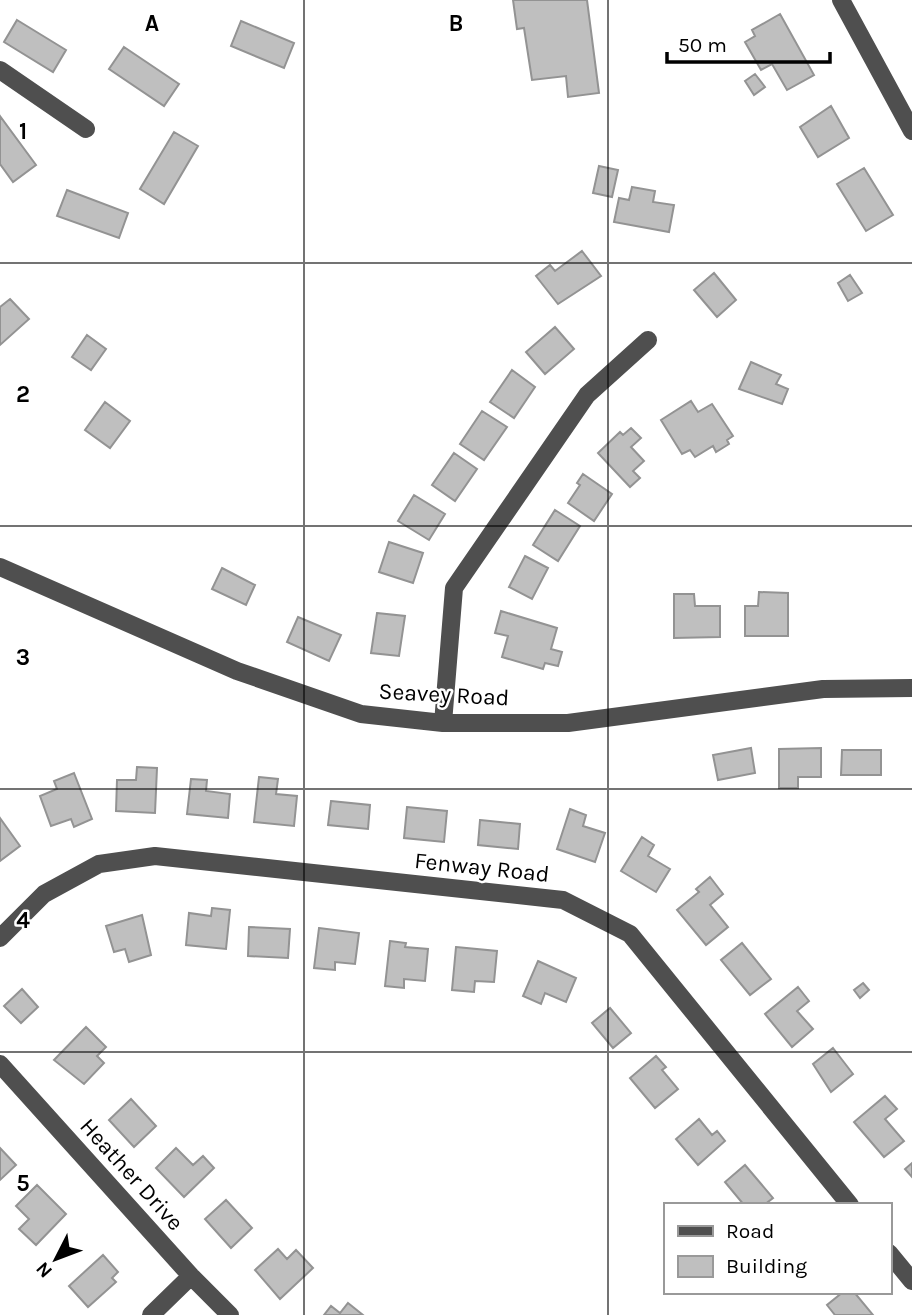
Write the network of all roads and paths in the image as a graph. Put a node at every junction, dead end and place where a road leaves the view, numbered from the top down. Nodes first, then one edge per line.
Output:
1 (841, 0) edge
2 (0, 70) edge
3 (86, 129) dead end
4 (912, 131) edge
5 (648, 340) dead end
6 (0, 567) edge
7 (912, 688) edge
8 (443, 723) junction
9 (0, 938) edge
10 (0, 1064) edge
11 (848, 1203) edge
12 (891, 1255) edge
13 (191, 1276) junction
14 (912, 1281) edge
15 (151, 1315) edge
16 (230, 1315) edge

1 - 4 street
2 - 3 street
5 - 8 street
6 - 8 street, Seavey Road
7 - 8 street, Seavey Road
9 - 11 street, Fenway Road
10 - 13 street, Heather Drive
12 - 14 street
13 - 15 street
13 - 16 street, Heather Drive

